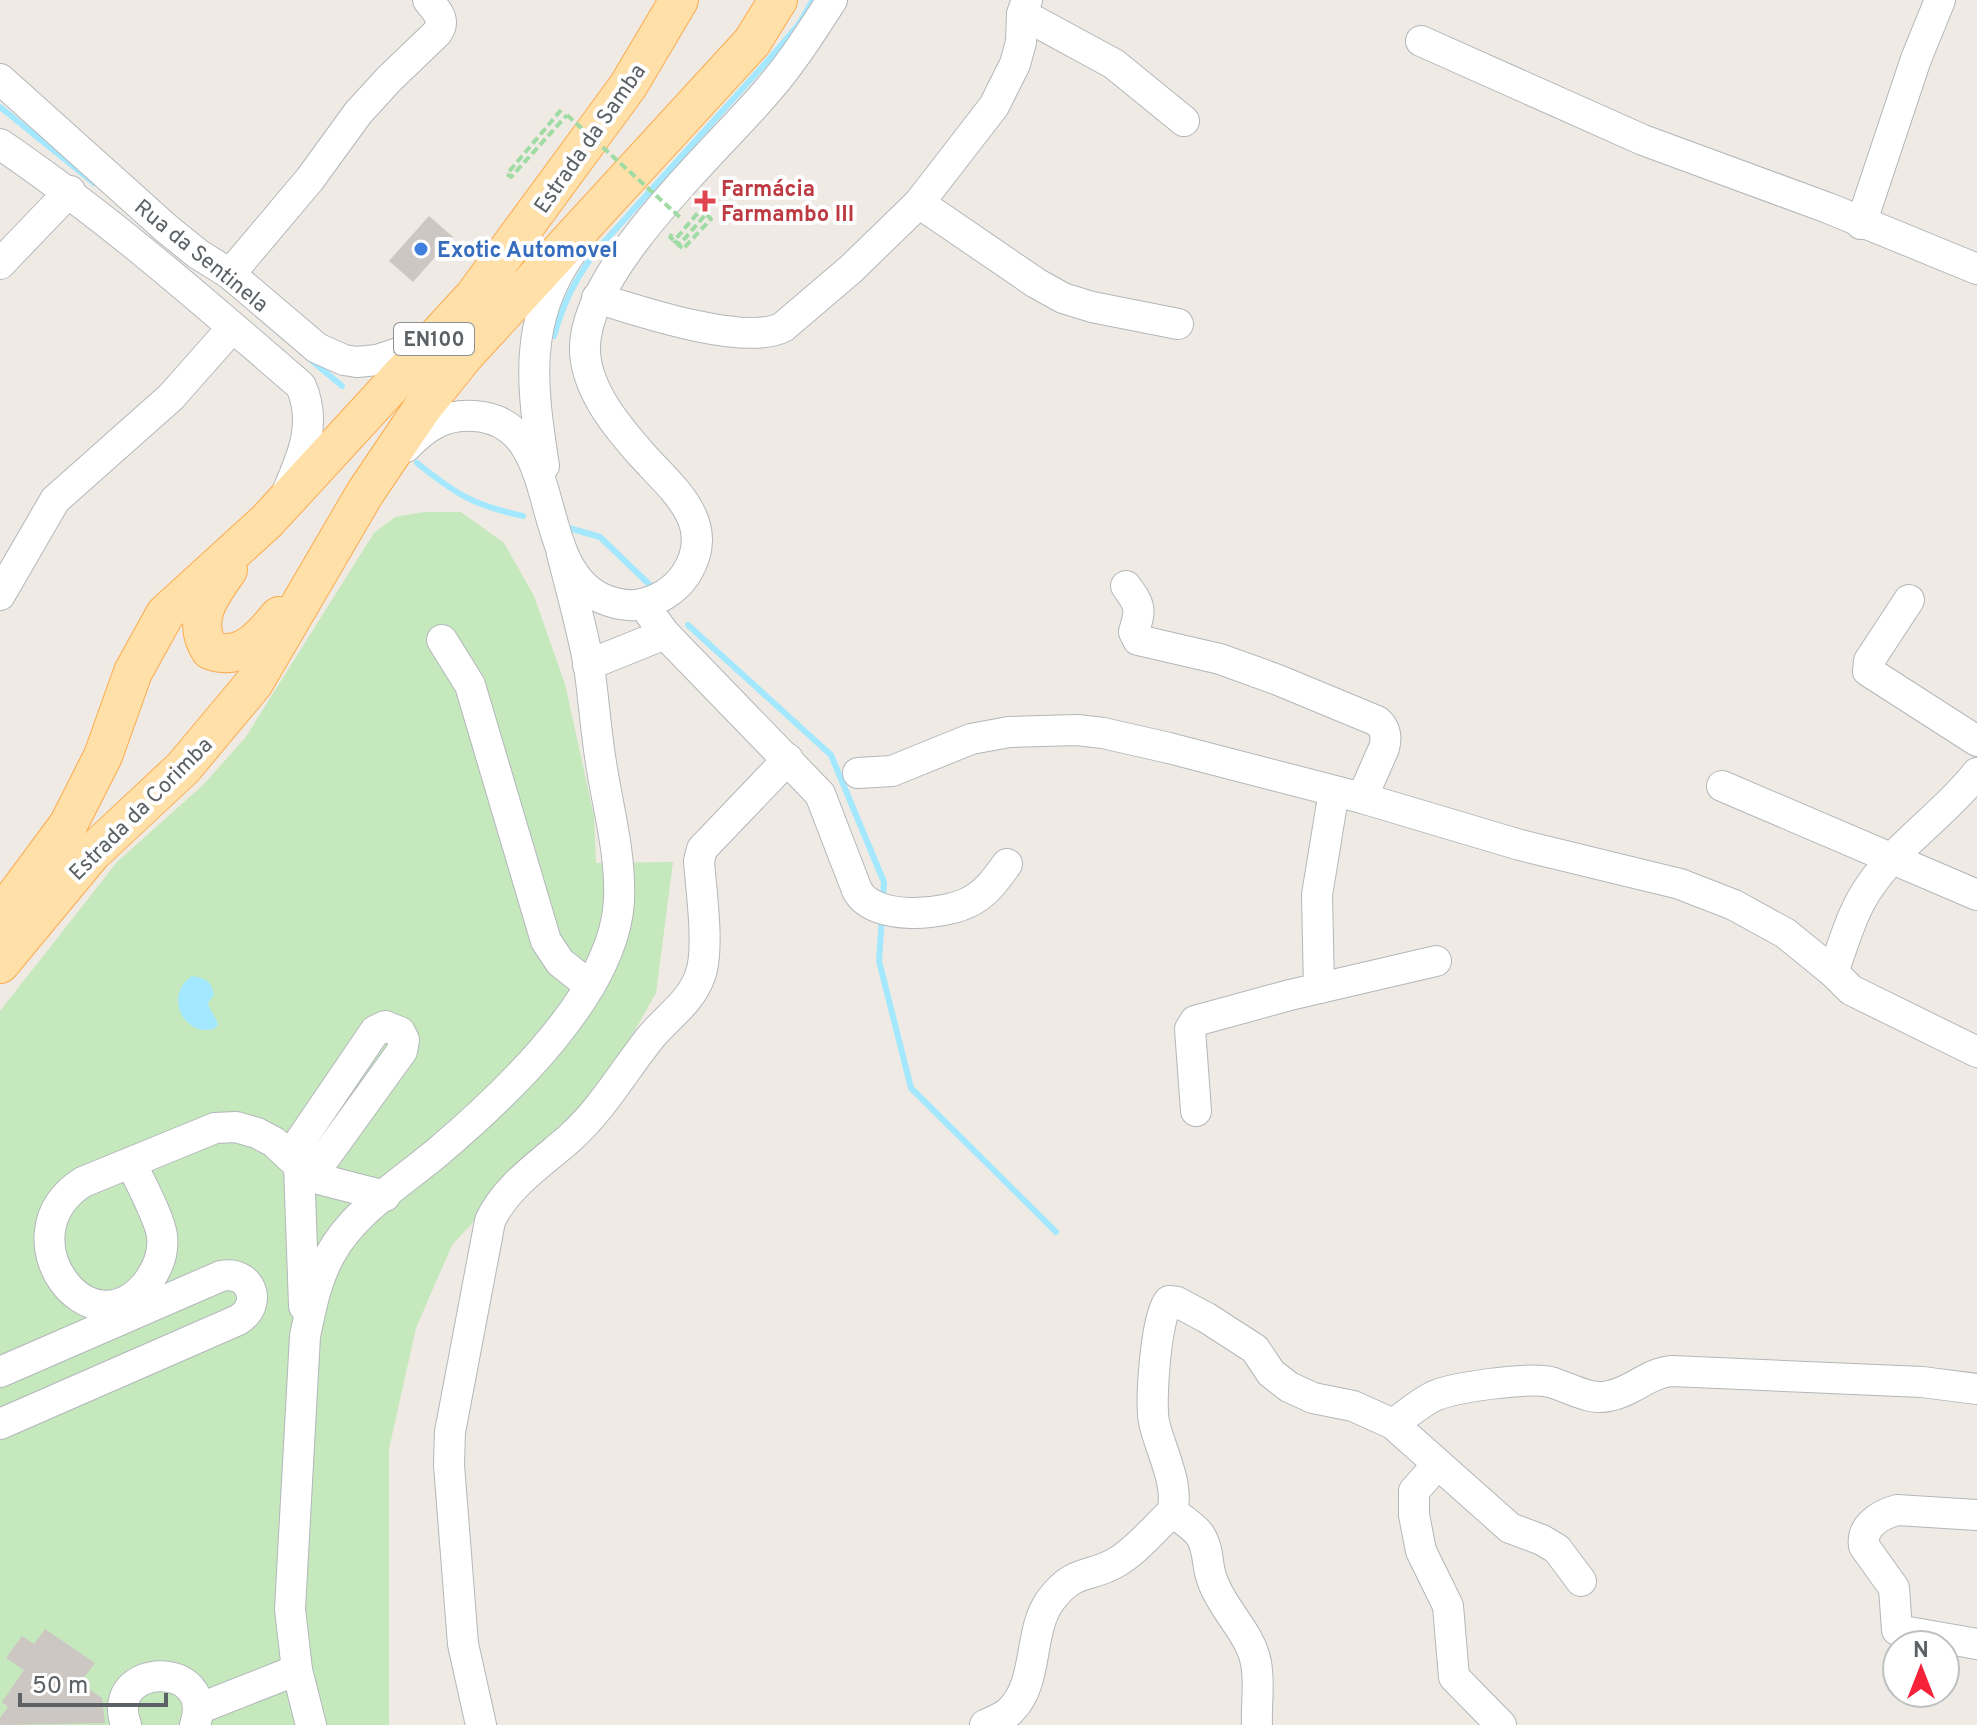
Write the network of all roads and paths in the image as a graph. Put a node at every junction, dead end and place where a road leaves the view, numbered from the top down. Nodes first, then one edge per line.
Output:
1 (428, 0) edge
2 (679, 0) edge
3 (769, 0) edge
4 (778, 0) edge
5 (832, 0) edge
6 (1940, 0) edge
7 (1024, 7) edge
8 (1421, 41) dead end
9 (752, 42) junction
10 (0, 79) edge
11 (561, 110) dead end
12 (1184, 121) dead end
13 (0, 144) edge
14 (70, 191) junction
15 (609, 200) junction
16 (919, 203) junction
17 (672, 208) junction
18 (702, 208) dead end
19 (1861, 224) junction
20 (0, 264) edge
21 (1977, 269) edge
22 (230, 274) junction
23 (597, 298) junction
24 (1178, 324) dead end
25 (232, 328) junction
26 (431, 343) junction
27 (365, 493) junction
28 (273, 514) junction
29 (551, 516) junction
30 (562, 554) junction
31 (323, 566) junction
32 (1126, 586) dead end
33 (0, 595) edge
34 (1909, 600) dead end
35 (643, 604) junction
36 (665, 634) junction
37 (442, 640) dead end
38 (588, 665) junction
39 (1977, 741) edge
40 (788, 759) junction
41 (858, 773) dead end
42 (1977, 773) edge
43 (1722, 786) dead end
44 (1348, 795) junction
45 (1891, 859) junction
46 (1007, 864) dead end
47 (1977, 895) edge
48 (0, 917) edge
49 (1436, 961) dead end
50 (0, 964) edge
51 (1833, 972) junction
52 (590, 986) junction
53 (1319, 988) junction
54 (1977, 1052) edge
55 (1196, 1111) dead end
56 (131, 1162) junction
57 (300, 1166) junction
58 (385, 1196) junction
59 (162, 1234) junction
60 (43, 1269) junction
61 (201, 1285) junction
62 (305, 1336) junction
63 (60, 1345) junction
64 (10, 1368) edge
65 (1977, 1389) edge
66 (38, 1407) junction
67 (0, 1424) edge
68 (1393, 1424) junction
69 (1437, 1465) junction
70 (1172, 1512) junction
71 (1977, 1515) edge
72 (1581, 1581) dead end
73 (1977, 1644) edge
74 (297, 1670) junction
75 (196, 1717) edge
76 (126, 1725) edge
77 (311, 1725) edge
78 (481, 1725) edge
79 (985, 1725) edge
80 (1257, 1725) edge
81 (1501, 1725) edge

1 - 22 street
2 - 26 main road, Estrada da Samba / EN100
3 - 9 main road
4 - 9 main road, Estrada da Samba / EN100
5 - 17 street
6 - 19 street
7 - 12 street
7 - 16 street
8 - 19 street
9 - 15 main road, Estrada da Samba / EN100
10 - 22 street, Rua da Sentinela
11 - 17 path, bridge
13 - 14 street, Rua da Sentinela
14 - 20 street
14 - 25 street, Rua da Sentinela
15 - 27 main road, Estrada da Samba / EN100
15 - 29 street, Estrada da Samba
16 - 23 street
16 - 24 street
17 - 18 path
17 - 23 street
19 - 21 street
22 - 26 street, Rua da Sentinela
23 - 35 street
25 - 28 street, Rua da Sentinela
25 - 33 street
26 - 28 main road, Estrada da Samba / EN100
27 - 29 street, Estrada da Samba
27 - 31 main road, Estrada da Samba / EN100
28 - 31 main road
28 - 48 main road, Estrada da Corimba / EN100
29 - 30 street, Estrada da Samba
30 - 35 street, Estrada da Samba
30 - 38 street
31 - 50 main road, Estrada da Corimba / EN100
32 - 44 street
34 - 39 street
35 - 36 street
36 - 38 street
36 - 40 street
37 - 52 street
38 - 52 street
40 - 46 street
40 - 78 street
41 - 44 street
42 - 45 street
43 - 45 street
44 - 51 street
44 - 53 street
45 - 47 street
45 - 51 street
49 - 53 street
51 - 54 street
52 - 58 street
53 - 55 street
56 - 57 street
56 - 59 street
56 - 60 street
57 - 58 street
57 - 62 street
58 - 62 street
59 - 60 street
59 - 61 street
60 - 63 street
61 - 63 street
61 - 66 street
62 - 74 street
63 - 64 street
64 - 66 street
65 - 68 street
66 - 67 street
68 - 69 street
68 - 70 street
69 - 72 street
69 - 81 street
70 - 79 street
70 - 80 street
71 - 73 street
74 - 75 street
74 - 77 street
75 - 76 street

